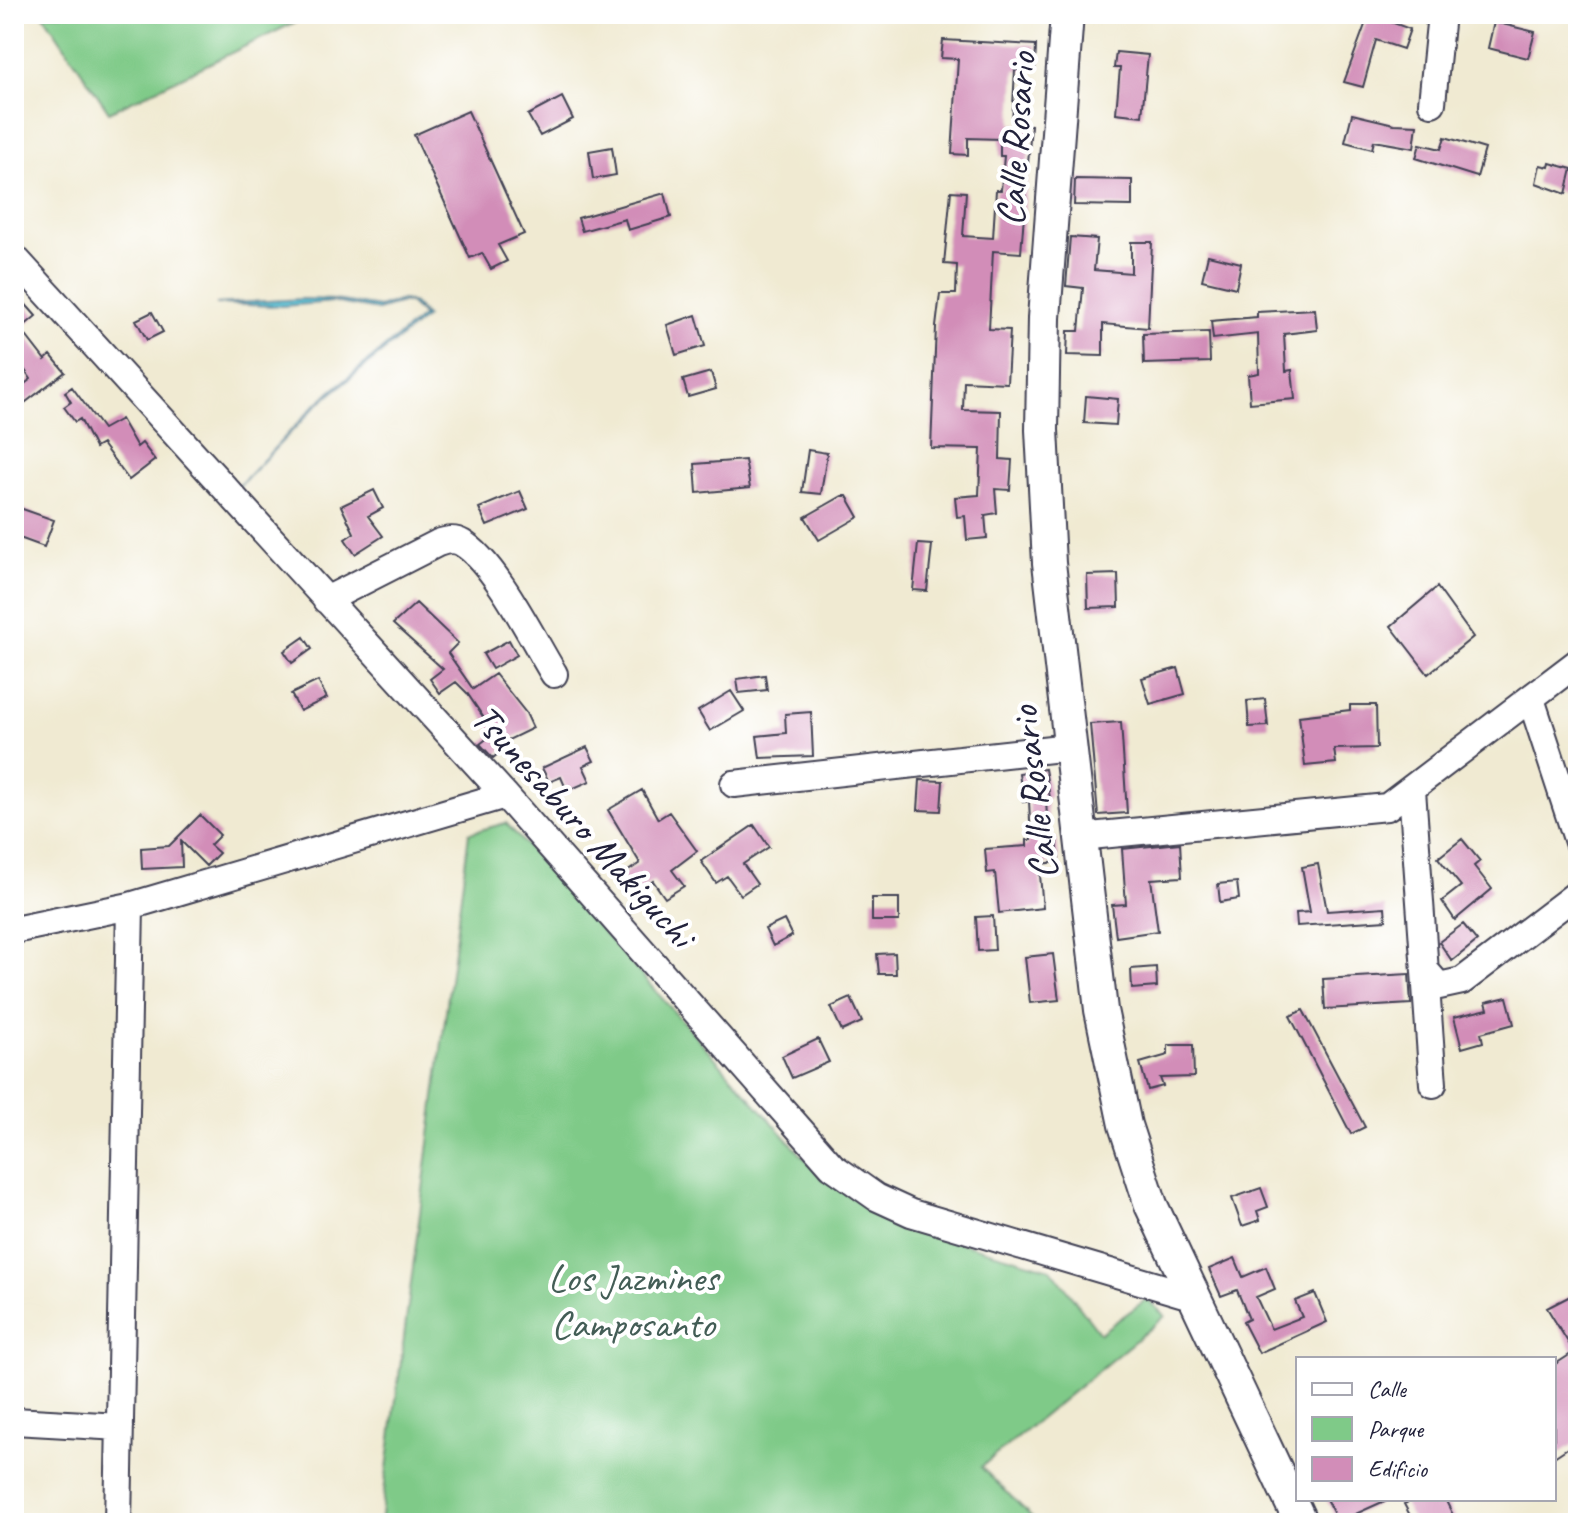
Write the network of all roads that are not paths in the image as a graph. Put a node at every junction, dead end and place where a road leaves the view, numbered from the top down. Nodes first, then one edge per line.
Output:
1 (1067, 14) edge
2 (1441, 14) edge
3 (1432, 103) dead end
4 (14, 257) edge
5 (326, 600) junction
6 (1578, 662) edge
7 (554, 674) dead end
8 (1531, 699) junction
9 (1069, 747) junction
10 (734, 784) dead end
11 (1412, 790) junction
12 (505, 795) junction
13 (1080, 837) junction
14 (1578, 842) edge
15 (1578, 893) edge
16 (130, 906) junction
17 (14, 930) edge
18 (1425, 970) junction
19 (1433, 1084) dead end
20 (1191, 1296) junction
21 (14, 1421) edge
22 (120, 1427) junction
23 (118, 1523) edge
24 (1301, 1523) edge

1 - 9 main road, Calle Rosario
2 - 3 street
4 - 5 street, Tsunesaburo Makiguchi
5 - 7 street
5 - 12 street, Tsunesaburo Makiguchi
6 - 8 street
8 - 11 street
8 - 14 street
9 - 10 street
9 - 13 main road, Calle Rosario
11 - 13 street
11 - 18 street
12 - 16 street
12 - 20 street, Tsunesaburo Makiguchi
13 - 20 main road, Calle Rosario
15 - 18 street
16 - 17 street
16 - 22 street
18 - 19 street
20 - 24 main road, Calle Rosario
21 - 22 street
22 - 23 street

